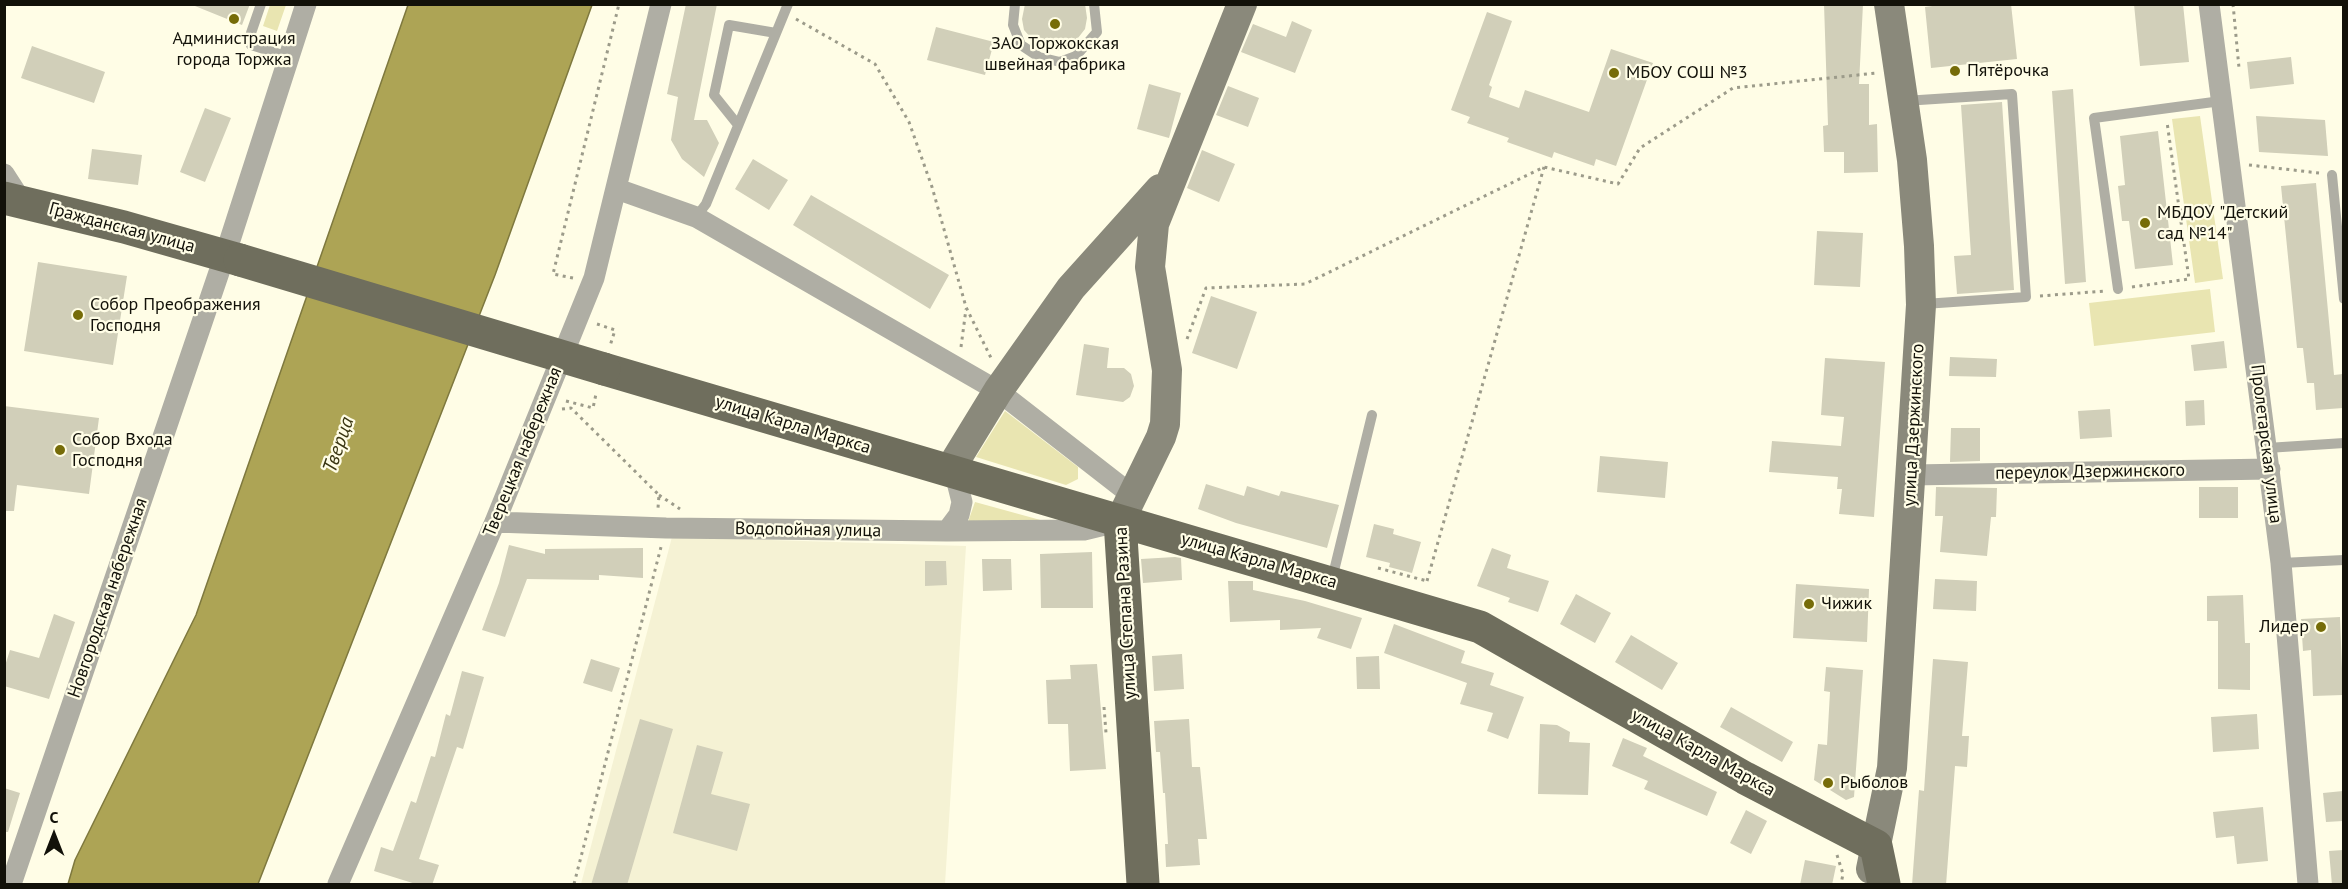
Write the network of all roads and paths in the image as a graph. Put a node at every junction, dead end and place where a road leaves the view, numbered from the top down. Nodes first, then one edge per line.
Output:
1 (261, 4) edge
2 (306, 4) edge
3 (619, 4) edge
4 (661, 4) edge
5 (1015, 4) edge
6 (1094, 4) edge
7 (1242, 4) edge
8 (1889, 4) edge
9 (2209, 4) edge
10 (786, 9) edge
11 (776, 33) junction
12 (289, 57) junction
13 (1899, 70) junction
14 (2222, 101) junction
15 (1904, 102) junction
16 (2165, 108) junction
17 (738, 125) junction
18 (2249, 165) dead end
19 (1544, 167) junction
20 (4, 174) edge
21 (2332, 175) joint
22 (1173, 176) junction
23 (616, 189) junction
24 (13, 200) edge
25 (696, 217) junction
26 (232, 258) junction
27 (575, 279) dead end
28 (2118, 289) junction
29 (2026, 297) junction
30 (2343, 299) edge
31 (1921, 305) junction
32 (966, 307) junction
33 (588, 322) dead end
34 (1186, 342) dead end
35 (961, 348) dead end
36 (986, 364) dead end
37 (604, 369) junction
38 (999, 391) junction
39 (566, 401) dead end
40 (540, 411) junction
41 (1372, 415) dead end
42 (2343, 443) edge
43 (2268, 459) junction
44 (949, 471) junction
45 (1911, 475) junction
46 (1126, 508) junction
47 (495, 522) junction
48 (662, 528) junction
49 (947, 531) junction
50 (2343, 560) edge
51 (2280, 563) junction
52 (1369, 566) dead end
53 (1427, 581) junction
54 (1331, 582) junction
55 (1424, 591) dead end
56 (1104, 697) dead end
57 (1107, 739) dead end
58 (1876, 846) junction
59 (339, 884) edge
60 (11, 885) edge
61 (574, 885) edge
62 (1143, 885) edge
63 (1868, 885) edge
64 (1884, 885) edge
65 (2308, 885) edge

1 - 12 lane
2 - 12 street, Новгородская набережная
3 - 27 path
4 - 23 street, Тверецкая набережная
5 - 6 lane
7 - 22 main road, улица Степана Разина
8 - 13 main road, улица Дзержинского
9 - 14 street, Пролетарская улица
10 - 11 lane
10 - 32 path
11 - 17 lane
11 - 17 lane
12 - 26 street, Новгородская набережная
13 - 15 main road, улица Дзержинского
13 - 19 path
14 - 16 lane
14 - 43 street, Пролетарская улица
15 - 29 lane
15 - 31 main road, улица Дзержинского
16 - 28 lane
16 - 28 path
17 - 25 lane
18 - 21 path
19 - 34 path
19 - 53 path
20 - 24 street
21 - 30 lane
22 - 38 main road, улица Степана Разина
22 - 46 main road, улица Степана Разина
23 - 25 street, улица Карла Маркса
23 - 40 street, Тверецкая набережная
24 - 26 main road, Гражданская улица
25 - 38 street, улица Карла Маркса
26 - 37 main road, Гражданская улица, bridge
26 - 60 street, Новгородская набережная
28 - 29 path
29 - 31 lane
31 - 45 main road, улица Дзержинского
32 - 35 path
32 - 36 path
33 - 37 path
37 - 39 path
37 - 44 main road, улица Карла Маркса
38 - 44 main road, улица Степана Разина
38 - 46 street, улица Карла Маркса
40 - 47 street, Тверецкая набережная
40 - 48 path
41 - 54 lane
42 - 43 lane
43 - 45 street, переулок Дзержинского
43 - 51 street, Пролетарская улица
44 - 46 main road, улица Карла Маркса
44 - 49 street
45 - 58 main road, улица Дзержинского
46 - 49 street, Водопойная улица
46 - 54 main road, улица Карла Маркса
46 - 62 main road, улица Степана Разина
47 - 48 street, Водопойная улица
47 - 59 street, Тверецкая набережная
48 - 49 street, Водопойная улица
48 - 61 path
50 - 51 lane
51 - 65 street, Пролетарская улица
52 - 53 path
53 - 55 path
54 - 58 main road, улица Карла Маркса
56 - 57 path
58 - 63 main road, улица Дзержинского
58 - 64 main road

